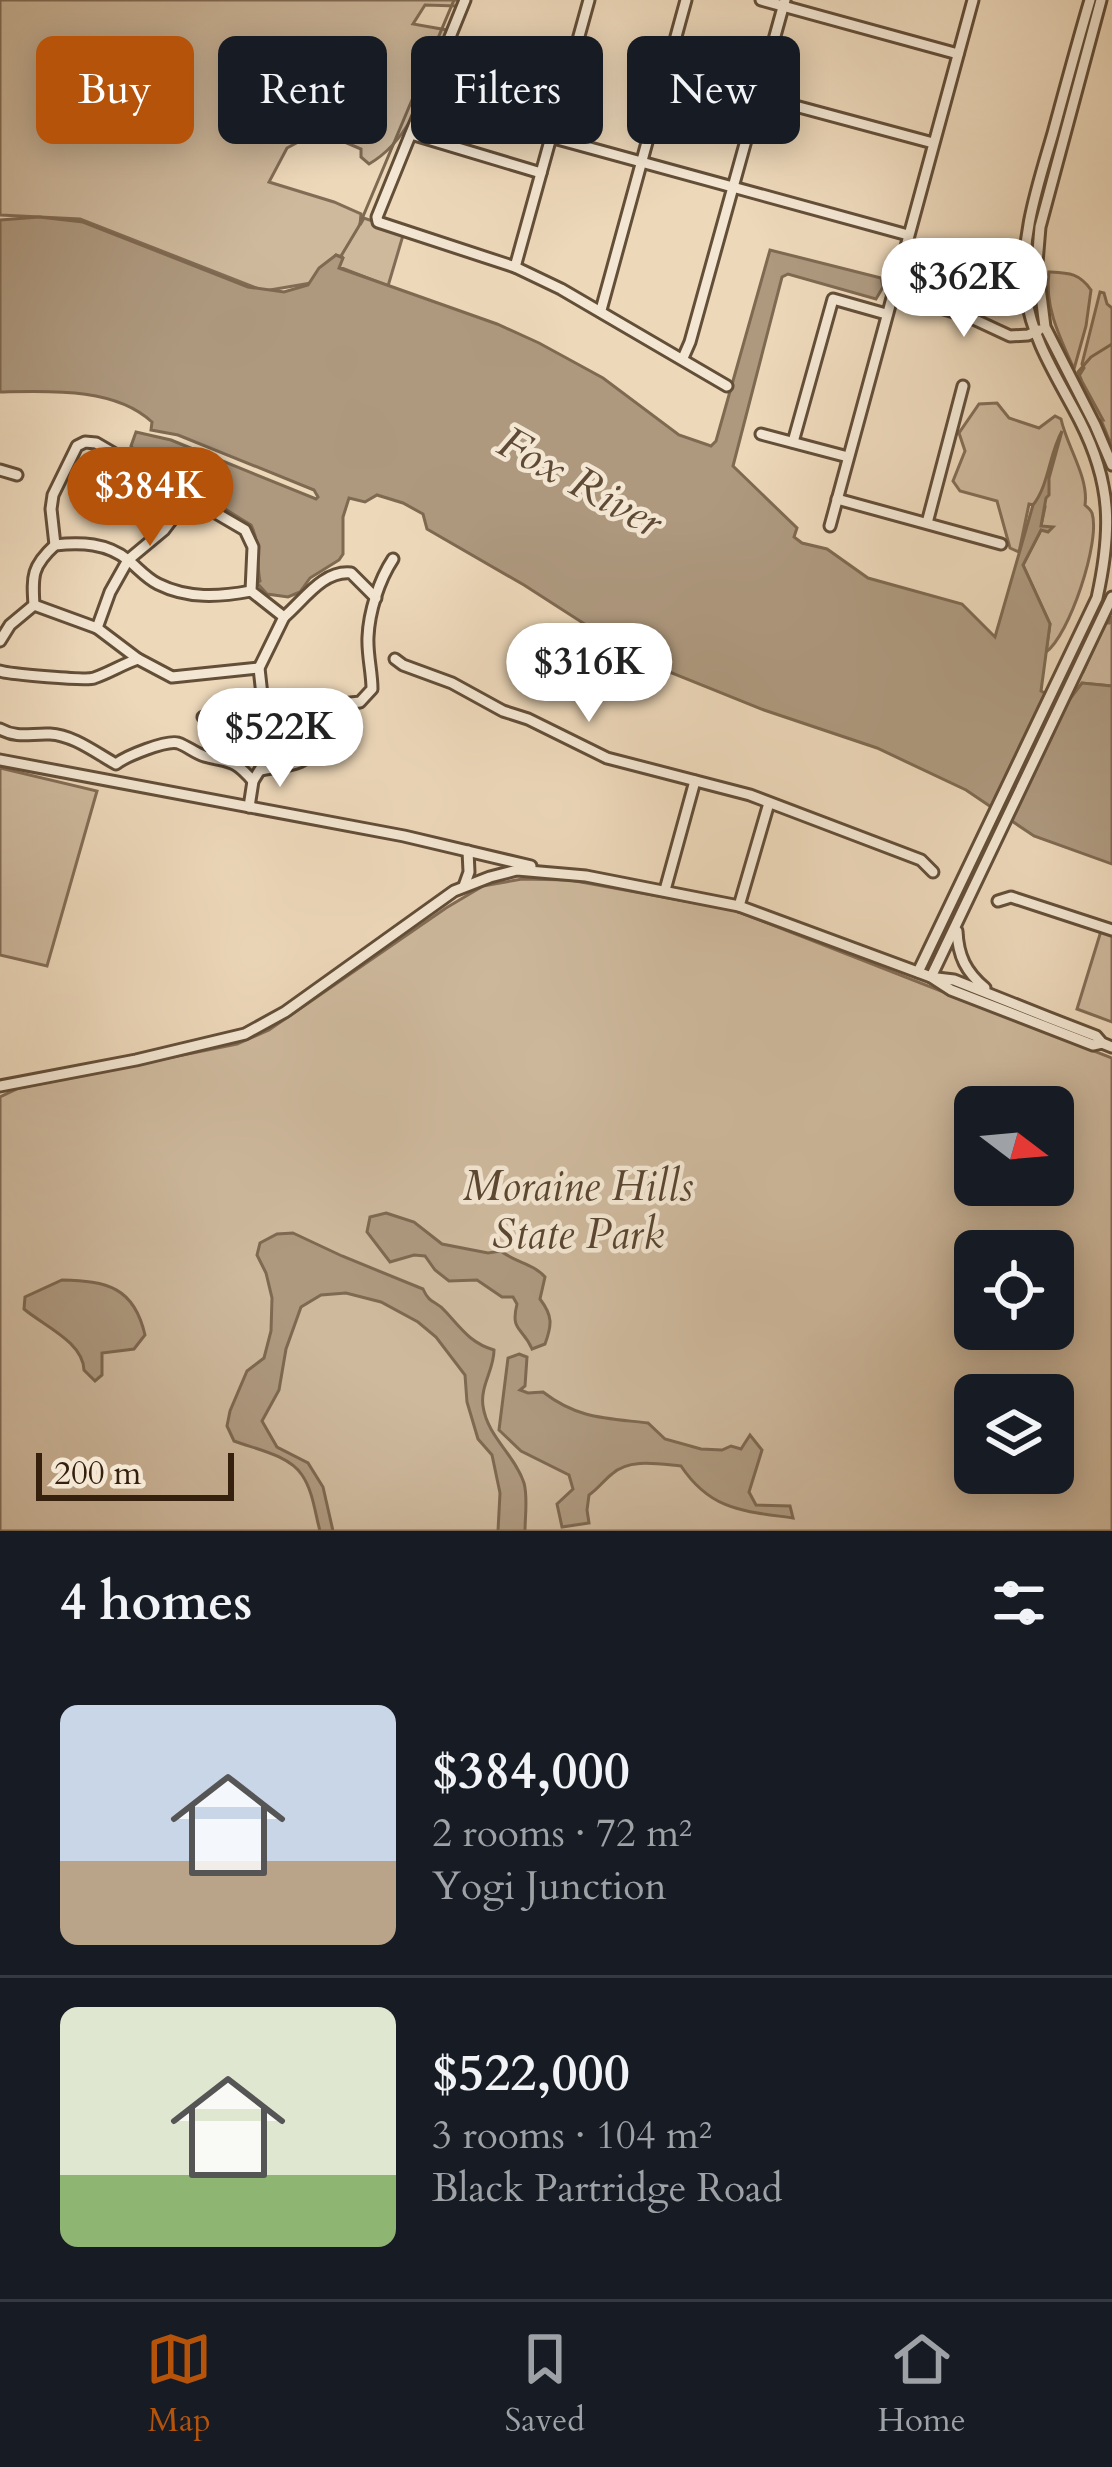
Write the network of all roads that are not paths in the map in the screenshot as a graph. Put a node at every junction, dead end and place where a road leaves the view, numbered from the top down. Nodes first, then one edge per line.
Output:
1 (466, 0) edge
2 (589, 0) edge
3 (686, 0) edge
4 (761, 0) edge
5 (973, 0) edge
6 (1090, 0) edge
7 (1101, 0) edge
8 (784, 3) edge
9 (451, 36) edge
10 (579, 36) edge
11 (775, 36) edge
12 (958, 54) junction
13 (800, 107) edge
14 (411, 134) edge
15 (933, 143) junction
16 (444, 144) edge
17 (548, 144) edge
18 (576, 144) edge
19 (745, 144) edge
20 (642, 162) junction
21 (541, 173) junction
22 (733, 187) junction
23 (908, 236) junction
24 (515, 267) junction
25 (892, 293) junction
26 (601, 310) junction
27 (886, 314) junction
28 (1040, 330) junction
29 (682, 358) junction
30 (727, 386) dead end
31 (963, 386) dead end
32 (761, 434) dead end
33 (793, 442) junction
34 (848, 457) junction
35 (1112, 465) edge
36 (0, 470) edge
37 (17, 475) dead end
38 (188, 497) junction
39 (837, 499) junction
40 (927, 523) junction
41 (830, 526) dead end
42 (1001, 544) dead end
43 (55, 545) junction
44 (393, 559) dead end
45 (128, 560) junction
46 (251, 591) junction
47 (1112, 597) edge
48 (376, 598) junction
49 (34, 605) junction
50 (284, 616) junction
51 (97, 628) junction
52 (0, 641) edge
53 (138, 659) junction
54 (395, 659) dead end
55 (259, 668) junction
56 (0, 671) edge
57 (261, 704) junction
58 (203, 717) dead end
59 (0, 729) edge
60 (0, 760) edge
61 (116, 764) junction
62 (261, 770) junction
63 (112, 780) junction
64 (253, 781) junction
65 (695, 782) junction
66 (769, 803) junction
67 (249, 807) junction
68 (468, 851) junction
69 (548, 871) junction
70 (933, 872) dead end
71 (464, 887) junction
72 (665, 890) junction
73 (998, 901) dead end
74 (739, 906) junction
75 (957, 924) junction
76 (1112, 930) edge
77 (918, 972) junction
78 (932, 977) junction
79 (1005, 1001) junction
80 (1107, 1045) edge
81 (0, 1086) edge

1 - 9 street
2 - 10 street
3 - 20 street
4 - 8 street
5 - 12 street
6 - 28 street
7 - 28 street
8 - 11 street
8 - 12 street
12 - 15 street
13 - 15 street
14 - 24 street
15 - 23 street
16 - 21 street
17 - 21 street
18 - 20 street
19 - 22 street
20 - 22 street
20 - 26 street
21 - 24 street
22 - 23 street
22 - 29 street
23 - 25 street
24 - 26 street
25 - 27 street
25 - 28 street
26 - 29 street
27 - 33 street
27 - 34 street
28 - 35 street
28 - 77 street
29 - 30 street
31 - 40 street
32 - 33 street
33 - 34 street
34 - 39 street
36 - 37 street
38 - 43 street
38 - 45 street
38 - 46 street
39 - 40 street
39 - 41 street
40 - 42 street
43 - 45 street
43 - 49 street
44 - 48 street
45 - 46 street
45 - 51 street
46 - 50 street
47 - 75 street
48 - 50 street
48 - 62 street
49 - 51 street
49 - 52 street
50 - 55 street
51 - 53 street
53 - 55 street
53 - 56 street
54 - 65 street
55 - 57 street
57 - 58 street
57 - 62 street
59 - 61 street
60 - 63 street
61 - 63 street
61 - 64 street
62 - 64 street
63 - 67 street
64 - 67 street
65 - 66 street
65 - 72 street
66 - 70 street
66 - 74 street
67 - 68 street
68 - 69 street
68 - 71 street
69 - 71 street
69 - 72 street
71 - 81 street
72 - 74 street
73 - 76 street
74 - 77 street
75 - 78 street
75 - 79 street
77 - 78 street
78 - 79 street
78 - 80 street
79 - 80 street

